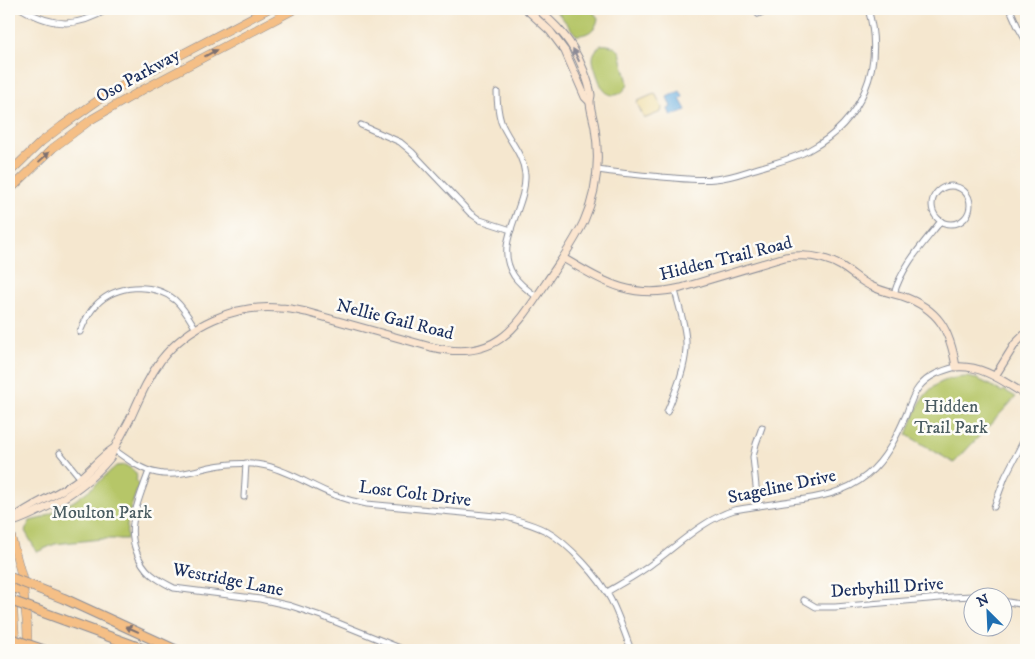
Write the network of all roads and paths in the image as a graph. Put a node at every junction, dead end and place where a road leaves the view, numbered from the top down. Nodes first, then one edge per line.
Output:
1 (22, 9) edge
2 (108, 9) edge
3 (268, 9) edge
4 (295, 9) edge
5 (526, 9) edge
6 (538, 9) edge
7 (770, 9) edge
8 (868, 9) edge
9 (1010, 9) edge
10 (758, 14) dead end
11 (1026, 40) edge
12 (496, 92) dead end
13 (589, 101) junction
14 (361, 125) dead end
15 (597, 170) junction
16 (9, 173) edge
17 (9, 191) edge
18 (941, 221) junction
19 (511, 230) junction
20 (562, 258) junction
21 (675, 290) junction
22 (894, 294) junction
23 (537, 297) junction
24 (196, 329) junction
25 (80, 332) dead end
26 (1026, 333) edge
27 (956, 367) junction
28 (995, 376) junction
29 (1026, 395) edge
30 (667, 412) dead end
31 (762, 427) dead end
32 (1026, 436) edge
33 (114, 450) junction
34 (60, 453) dead end
35 (246, 463) junction
36 (149, 471) junction
37 (83, 480) junction
38 (244, 497) dead end
39 (758, 506) junction
40 (994, 507) dead end
41 (9, 522) edge
42 (9, 529) edge
43 (9, 577) edge
44 (9, 585) edge
45 (23, 591) junction
46 (606, 592) junction
47 (962, 597) edge
48 (9, 600) edge
49 (804, 600) dead end
50 (1012, 603) edge
51 (1026, 605) edge
52 (9, 638) edge
53 (16, 650) edge
54 (28, 650) edge
55 (44, 650) edge
56 (146, 650) edge
57 (176, 650) edge
58 (405, 650) edge
59 (631, 650) edge

1 - 2 street
3 - 16 main road, Oso Parkway
17 -> 4 main road, Oso Parkway
5 - 13 street, Nellie Gail Road
13 -> 6 street, Nellie Gail Road
7 - 10 street
8 - 15 street
9 - 11 street
12 - 19 street
13 - 15 street, Nellie Gail Road
14 - 19 street
15 - 20 street, Nellie Gail Road
18 - 18 street
18 - 22 street
19 - 23 street
20 - 21 street, Hidden Trail Road
20 - 23 street, Nellie Gail Road
21 - 22 street, Hidden Trail Road
21 - 30 street
22 - 27 street, Hidden Trail Road
23 - 24 street, Nellie Gail Road
24 - 25 street
24 - 33 street, Nellie Gail Road
26 - 28 street
27 - 28 street
27 - 39 street, Stageline Drive
28 - 29 street
31 - 39 street
32 - 40 street
33 - 36 street, Lost Colt Drive
33 - 37 street, Nellie Gail Road
34 - 37 street
35 - 36 street, Lost Colt Drive
35 - 38 street
35 - 46 street, Lost Colt Drive
36 - 58 street, Westridge Lane
37 - 41 street, Nellie Gail Road
39 - 46 street, Stageline Drive
42 - 45 main road
57 -> 43 highway, bridge
44 - 45 highway
44 - 53 main road
45 - 54 main road
46 - 59 street, Lost Colt Drive
47 - 49 street, Derbyhill Drive
48 - 56 highway, bridge
50 - 51 street
52 - 55 highway, bridge

